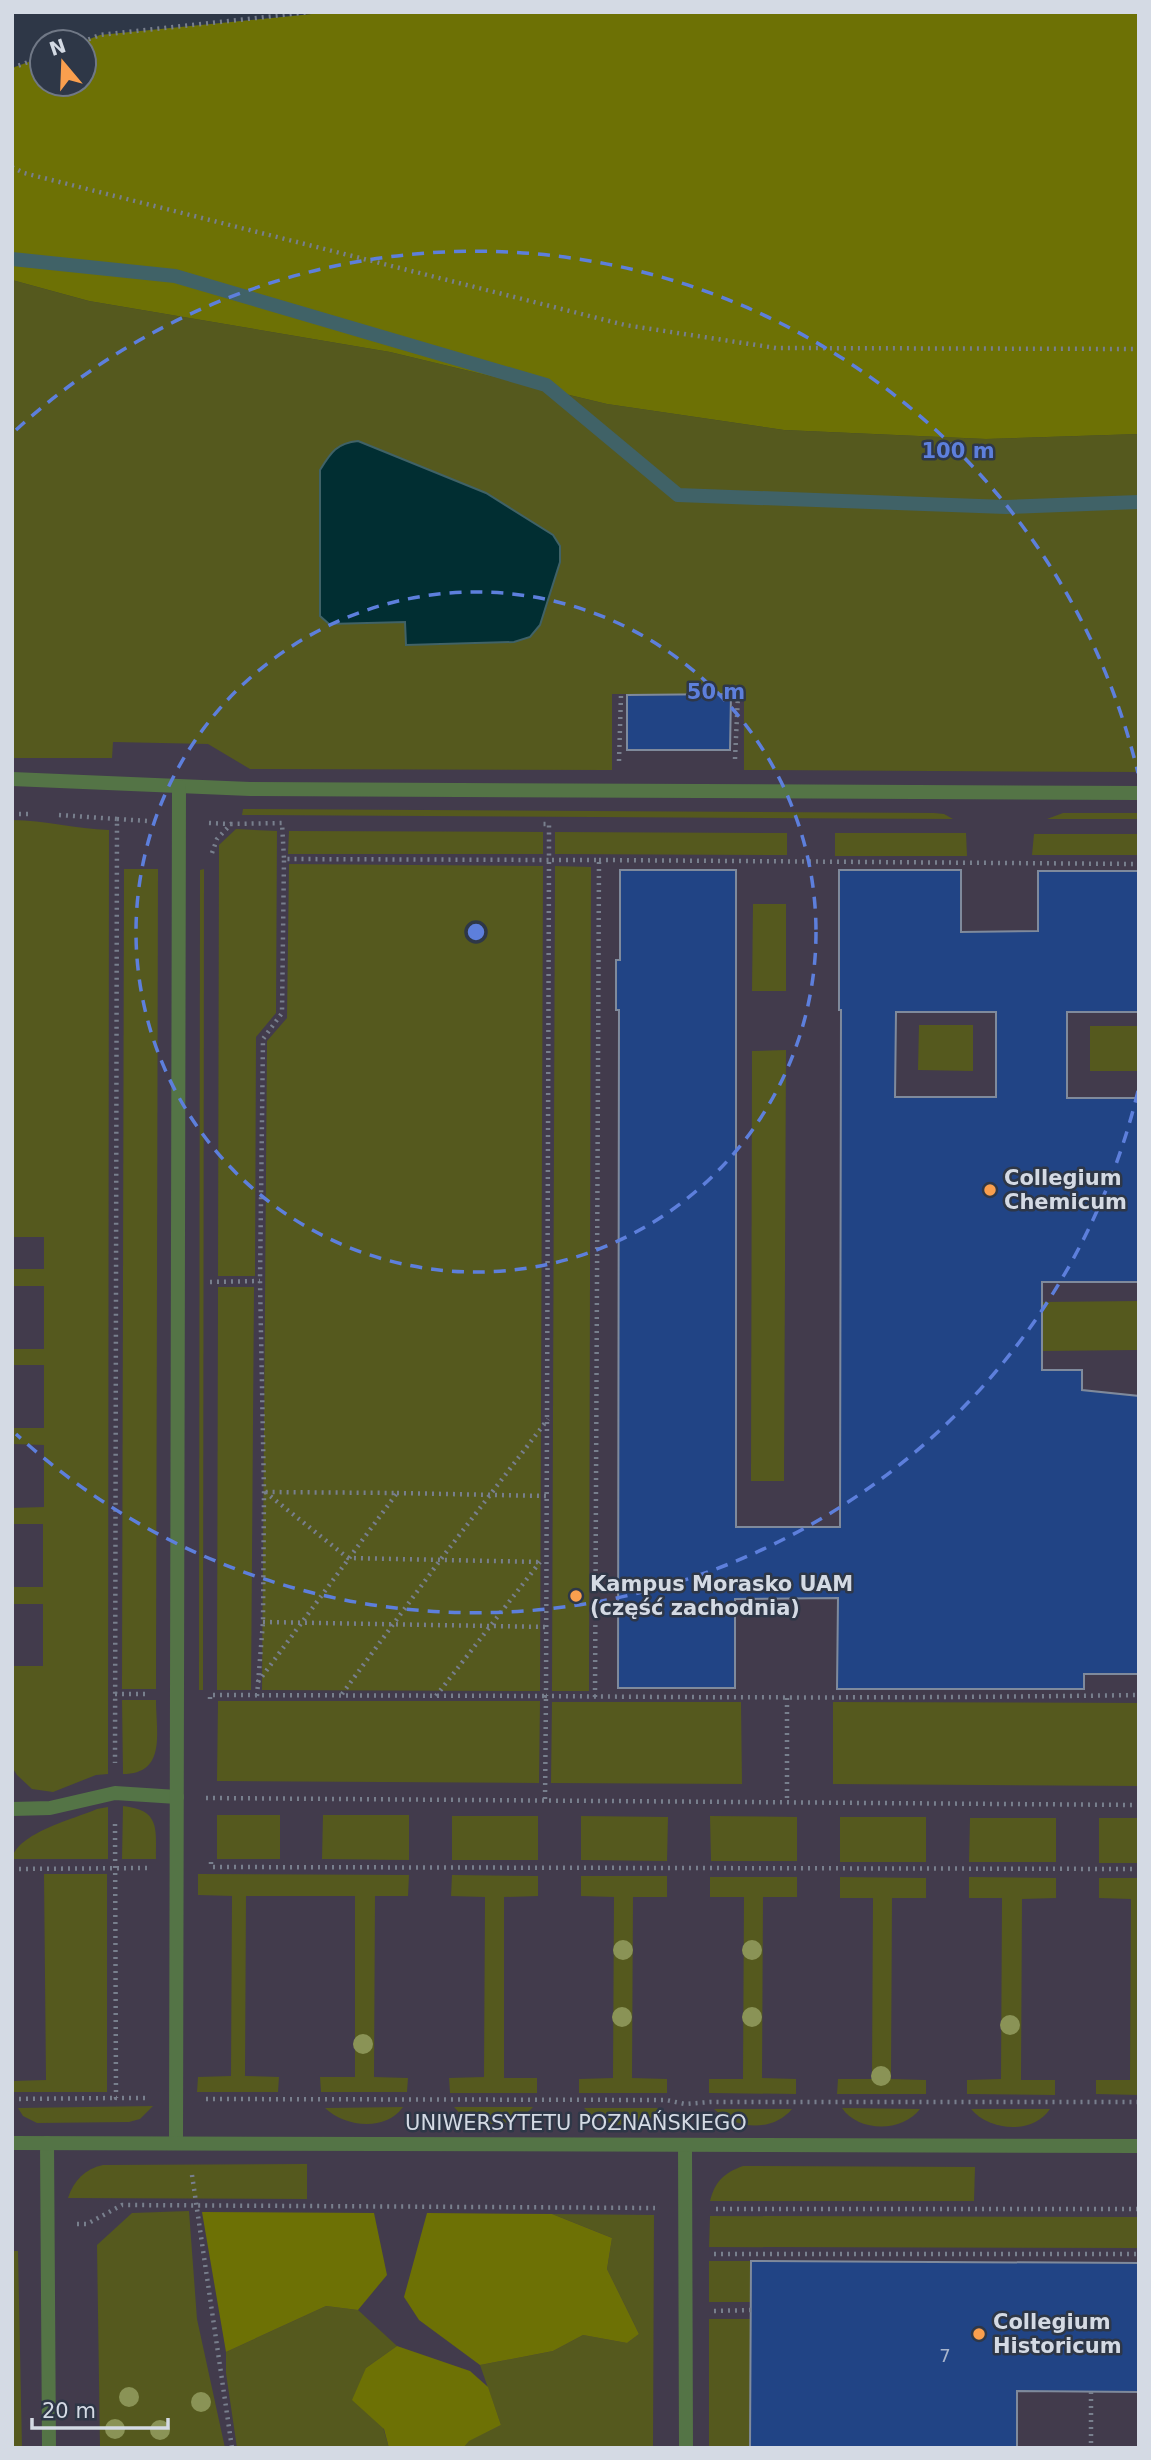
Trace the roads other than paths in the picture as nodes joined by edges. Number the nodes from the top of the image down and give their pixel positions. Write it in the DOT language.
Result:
graph roads {
  1 [pos="12,779"];
  2 [pos="179,787"];
  3 [pos="1139,793"];
  4 [pos="177,1797"];
  5 [pos="12,1809"];
  6 [pos="12,2143"];
  7 [pos="47,2143"];
  8 [pos="176,2143"];
  9 [pos="685,2145"];
  10 [pos="1139,2146"];
  11 [pos="49,2448"];
  12 [pos="686,2448"];
  1 -- 2 [label="street"];
  2 -- 3 [label="street"];
  2 -- 4 [label="street"];
  4 -- 5 [label="street"];
  4 -- 8 [label="street"];
  6 -- 7 [label="street, UNIWERSYTETU POZNAŃSKIEGO"];
  7 -- 8 [label="street, UNIWERSYTETU POZNAŃSKIEGO"];
  7 -- 11 [label="street"];
  8 -- 9 [label="street, UNIWERSYTETU POZNAŃSKIEGO"];
  9 -- 10 [label="street, UNIWERSYTETU POZNAŃSKIEGO"];
  9 -- 12 [label="street"];
}
